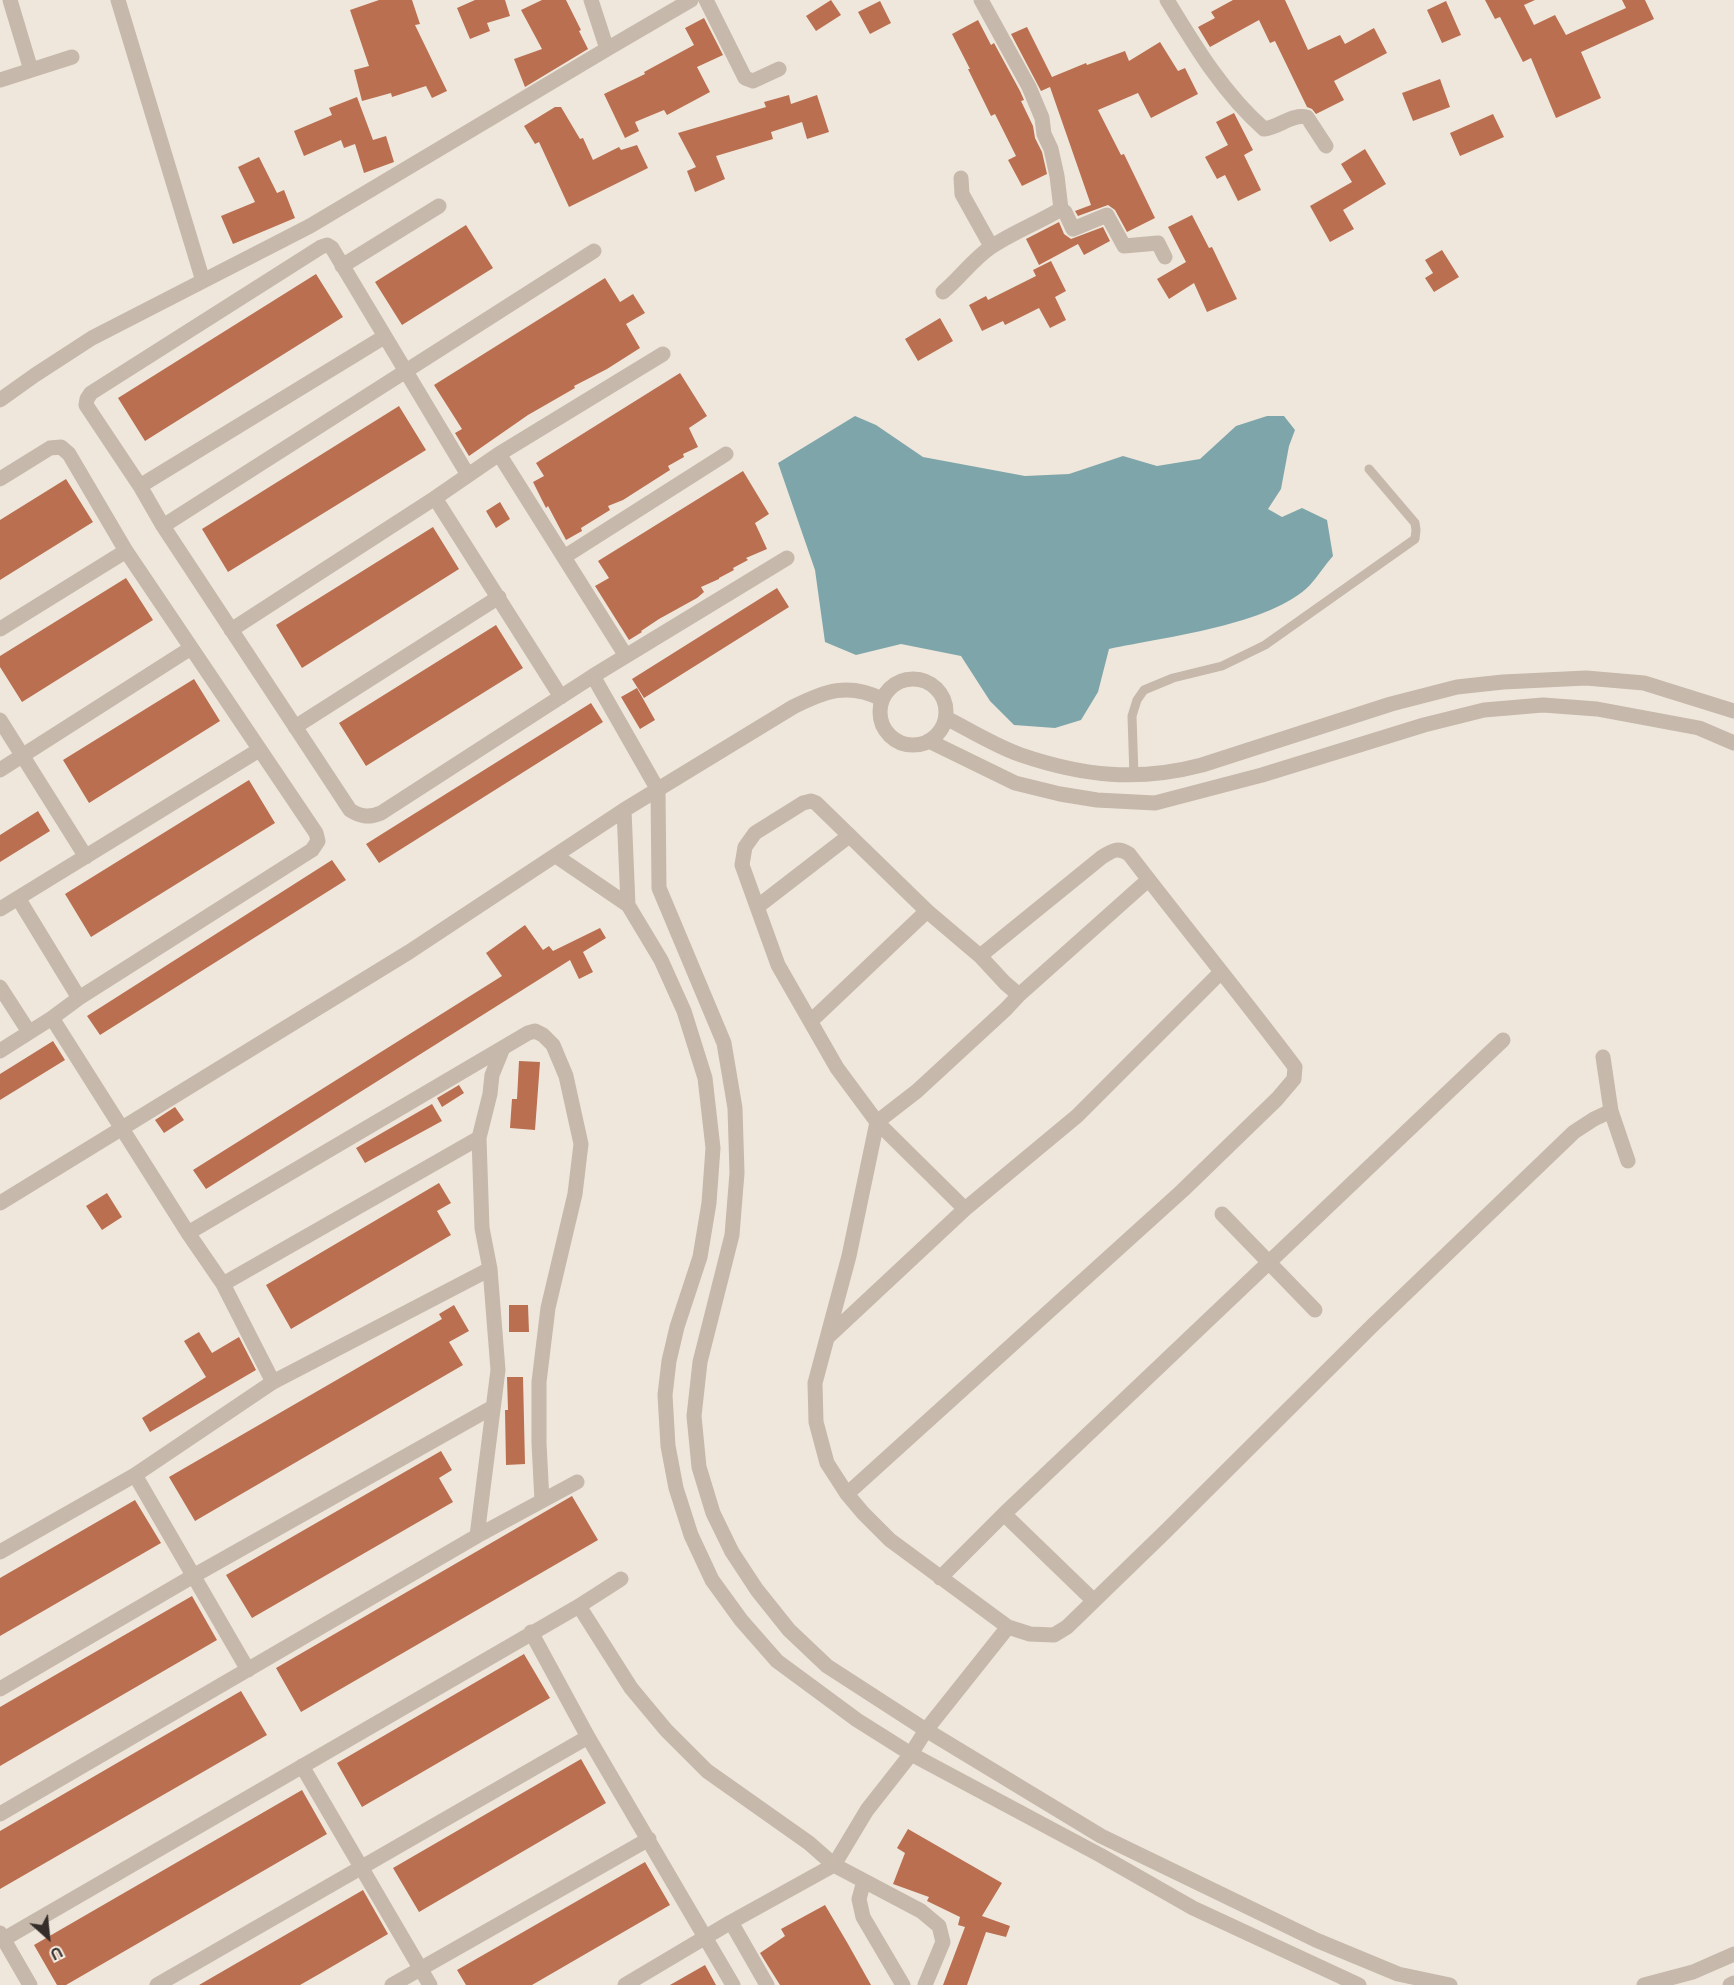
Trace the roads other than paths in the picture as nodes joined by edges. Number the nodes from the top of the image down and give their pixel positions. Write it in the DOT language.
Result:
graph roads {
  1 [pos="10,0"];
  2 [pos="118,0"];
  3 [pos="591,0"];
  4 [pos="691,0"];
  5 [pos="706,0"];
  6 [pos="981,0"];
  7 [pos="1167,0"];
  8 [pos="607,49"];
  9 [pos="72,57"];
  10 [pos="779,69"];
  11 [pos="31,70"];
  12 [pos="0,80"];
  13 [pos="1326,146"];
  14 [pos="961,178"];
  15 [pos="439,207"];
  16 [pos="1061,209"];
  17 [pos="991,246"];
  18 [pos="594,251"];
  19 [pos="1165,257"];
  20 [pos="342,266"];
  21 [pos="202,280"];
  22 [pos="943,292"];
  23 [pos="384,337"];
  24 [pos="663,354"];
  25 [pos="406,372"];
  26 [pos="0,400"];
  27 [pos="499,454"];
  28 [pos="726,454"];
  29 [pos="1369,469"];
  30 [pos="468,475"];
  31 [pos="0,479"];
  32 [pos="140,486"];
  33 [pos="435,498"];
  34 [pos="164,526"];
  35 [pos="126,551"];
  36 [pos="564,557"];
  37 [pos="787,558"];
  38 [pos="499,597"];
  39 [pos="0,629"];
  40 [pos="231,630"];
  41 [pos="191,648"];
  42 [pos="626,656"];
  43 [pos="593,676"];
  44 [pos="561,697"];
  45 [pos="882,699"];
  46 [pos="1734,711"];
  47 [pos="946,718"];
  48 [pos="0,720"];
  49 [pos="295,726"];
  50 [pos="929,741"];
  51 [pos="1734,743"];
  52 [pos="259,750"];
  53 [pos="22,756"];
  54 [pos="0,770"];
  55 [pos="1134,776"];
  56 [pos="658,790"];
  57 [pos="624,810"];
  58 [pos="849,836"];
  59 [pos="556,856"];
  60 [pos="86,857"];
  61 [pos="1148,880"];
  62 [pos="18,898"];
  63 [pos="628,905"];
  64 [pos="757,907"];
  65 [pos="0,909"];
  66 [pos="927,912"];
  67 [pos="980,956"];
  68 [pos="1220,973"];
  69 [pos="0,987"];
  70 [pos="1019,995"];
  71 [pos="78,998"];
  72 [pos="52,1018"];
  73 [pos="811,1021"];
  74 [pos="29,1032"];
  75 [pos="1503,1040"];
  76 [pos="503,1048"];
  77 [pos="0,1051"];
  78 [pos="1603,1057"];
  79 [pos="1611,1111"];
  80 [pos="877,1122"];
  81 [pos="123,1130"];
  82 [pos="479,1138"];
  83 [pos="1628,1161"];
  84 [pos="0,1203"];
  85 [pos="965,1209"];
  86 [pos="1222,1214"];
  87 [pos="188,1233"];
  88 [pos="1270,1262"];
  89 [pos="490,1269"];
  90 [pos="223,1284"];
  91 [pos="1315,1310"];
  92 [pos="829,1336"];
  93 [pos="273,1382"];
  94 [pos="494,1407"];
  95 [pos="135,1475"];
  96 [pos="578,1482"];
  97 [pos="847,1494"];
  98 [pos="542,1501"];
  99 [pos="1004,1514"];
  100 [pos="477,1536"];
  101 [pos="0,1552"];
  102 [pos="195,1575"];
  103 [pos="940,1578"];
  104 [pos="621,1579"];
  105 [pos="1094,1601"];
  106 [pos="579,1606"];
  107 [pos="1008,1627"];
  108 [pos="531,1632"];
  109 [pos="248,1670"];
  110 [pos="0,1689"];
  111 [pos="926,1730"];
  112 [pos="588,1737"];
  113 [pos="911,1754"];
  114 [pos="302,1766"];
  115 [pos="0,1814"];
  116 [pos="649,1839"];
  117 [pos="834,1865"];
  118 [pos="360,1867"];
  119 [pos="864,1881"];
  120 [pos="731,1922"];
  121 [pos="2,1936"];
  122 [pos="705,1938"];
  123 [pos="1734,1954"];
  124 [pos="420,1968"];
  125 [pos="1734,1983"];
  126 [pos="30,1985"];
  127 [pos="158,1985"];
  128 [pos="392,1985"];
  129 [pos="430,1985"];
  130 [pos="625,1985"];
  131 [pos="733,1985"];
  132 [pos="767,1985"];
  133 [pos="903,1985"];
  134 [pos="925,1985"];
  135 [pos="1359,1985"];
  136 [pos="1450,1985"];
  137 [pos="1644,1985"];
  138 [pos="1730,1985"];
  1 -- 11 [label="street"];
  2 -- 21 [label="street"];
  3 -- 8 [label="street"];
  4 -- 8 [label="street"];
  5 -- 10 [label="street"];
  6 -- 16 [label="street"];
  7 -- 13 [label="street"];
  8 -- 21 [label="street"];
  9 -- 11 [label="street"];
  11 -- 12 [label="street"];
  14 -- 17 [label="street"];
  15 -- 20 [label="street"];
  16 -- 17 [label="street"];
  16 -- 19 [label="street"];
  17 -- 22 [label="street"];
  18 -- 25 [label="street"];
  20 -- 23 [label="street"];
  20 -- 32 [label="street"];
  21 -- 26 [label="street"];
  23 -- 25 [label="street"];
  23 -- 32 [label="street"];
  24 -- 27 [label="street"];
  25 -- 30 [label="street"];
  25 -- 34 [label="street"];
  27 -- 30 [label="street"];
  27 -- 36 [label="street"];
  28 -- 36 [label="street"];
  29 -- 55 [label="lane"];
  30 -- 33 [label="street"];
  31 -- 35 [label="street"];
  32 -- 34 [label="street"];
  33 -- 38 [label="street"];
  33 -- 40 [label="street"];
  34 -- 40 [label="street"];
  35 -- 39 [label="street"];
  35 -- 41 [label="street"];
  36 -- 42 [label="street"];
  37 -- 42 [label="street"];
  38 -- 44 [label="street"];
  38 -- 49 [label="street"];
  40 -- 49 [label="street"];
  41 -- 52 [label="street"];
  41 -- 53 [label="street"];
  42 -- 43 [label="street"];
  43 -- 44 [label="street"];
  43 -- 56 [label="street"];
  44 -- 49 [label="street"];
  45 -- 47 [label="street"];
  45 -- 50 [label="street"];
  45 -- 56 [label="street"];
  46 -- 55 [label="street"];
  47 -- 50 [label="street"];
  47 -- 55 [label="street"];
  48 -- 53 [label="street"];
  50 -- 51 [label="street"];
  52 -- 60 [label="street"];
  52 -- 71 [label="street"];
  53 -- 54 [label="street"];
  53 -- 60 [label="street"];
  56 -- 57 [label="street"];
  56 -- 111 [label="street"];
  57 -- 59 [label="street"];
  57 -- 63 [label="street"];
  58 -- 64 [label="street"];
  58 -- 64 [label="street"];
  58 -- 66 [label="street"];
  59 -- 63 [label="street"];
  59 -- 81 [label="street"];
  60 -- 62 [label="street"];
  61 -- 67 [label="street"];
  61 -- 68 [label="street"];
  61 -- 70 [label="street"];
  62 -- 65 [label="street"];
  62 -- 71 [label="street"];
  63 -- 113 [label="street"];
  64 -- 73 [label="street"];
  66 -- 67 [label="street"];
  66 -- 73 [label="street"];
  67 -- 70 [label="street"];
  68 -- 85 [label="street"];
  68 -- 97 [label="street"];
  69 -- 74 [label="street"];
  70 -- 80 [label="street"];
  71 -- 72 [label="street"];
  72 -- 74 [label="street"];
  72 -- 81 [label="street"];
  73 -- 80 [label="street"];
  74 -- 77 [label="street"];
  75 -- 88 [label="street"];
  76 -- 82 [label="street"];
  76 -- 87 [label="street"];
  76 -- 98 [label="street"];
  78 -- 79 [label="street"];
  79 -- 83 [label="street"];
  79 -- 105 [label="street"];
  80 -- 85 [label="street"];
  80 -- 92 [label="street"];
  81 -- 84 [label="street"];
  81 -- 87 [label="street"];
  82 -- 89 [label="street"];
  82 -- 90 [label="street"];
  85 -- 92 [label="street"];
  86 -- 88 [label="street"];
  87 -- 90 [label="street"];
  88 -- 91 [label="street"];
  88 -- 99 [label="street"];
  89 -- 93 [label="street"];
  89 -- 94 [label="street"];
  90 -- 93 [label="street"];
  92 -- 97 [label="street"];
  93 -- 95 [label="street"];
  94 -- 100 [label="street"];
  94 -- 102 [label="street"];
  95 -- 101 [label="street"];
  95 -- 102 [label="street"];
  96 -- 98 [label="street"];
  97 -- 103 [label="street"];
  98 -- 100 [label="street"];
  99 -- 103 [label="street"];
  99 -- 105 [label="street"];
  100 -- 109 [label="street"];
  102 -- 109 [label="street"];
  102 -- 110 [label="street"];
  103 -- 107 [label="street"];
  104 -- 106 [label="street"];
  105 -- 107 [label="street"];
  106 -- 108 [label="street"];
  106 -- 117 [label="street"];
  107 -- 111 [label="street"];
  108 -- 112 [label="street"];
  108 -- 114 [label="street"];
  109 -- 115 [label="street"];
  111 -- 113 [label="street"];
  111 -- 136 [label="street"];
  112 -- 116 [label="street"];
  112 -- 118 [label="street"];
  113 -- 117 [label="street"];
  113 -- 135 [label="street"];
  114 -- 118 [label="street"];
  114 -- 121 [label="street"];
  116 -- 122 [label="street"];
  116 -- 124 [label="street"];
  117 -- 119 [label="street"];
  117 -- 120 [label="street"];
  118 -- 124 [label="street"];
  118 -- 127 [label="street"];
  119 -- 133 [label="street"];
  119 -- 134 [label="street"];
  120 -- 122 [label="street"];
  120 -- 132 [label="street"];
  121 -- 126 [label="street"];
  122 -- 130 [label="street"];
  122 -- 131 [label="street"];
  123 -- 137 [label="street"];
  124 -- 128 [label="street"];
  124 -- 129 [label="street"];
  125 -- 138 [label="street"];
}
